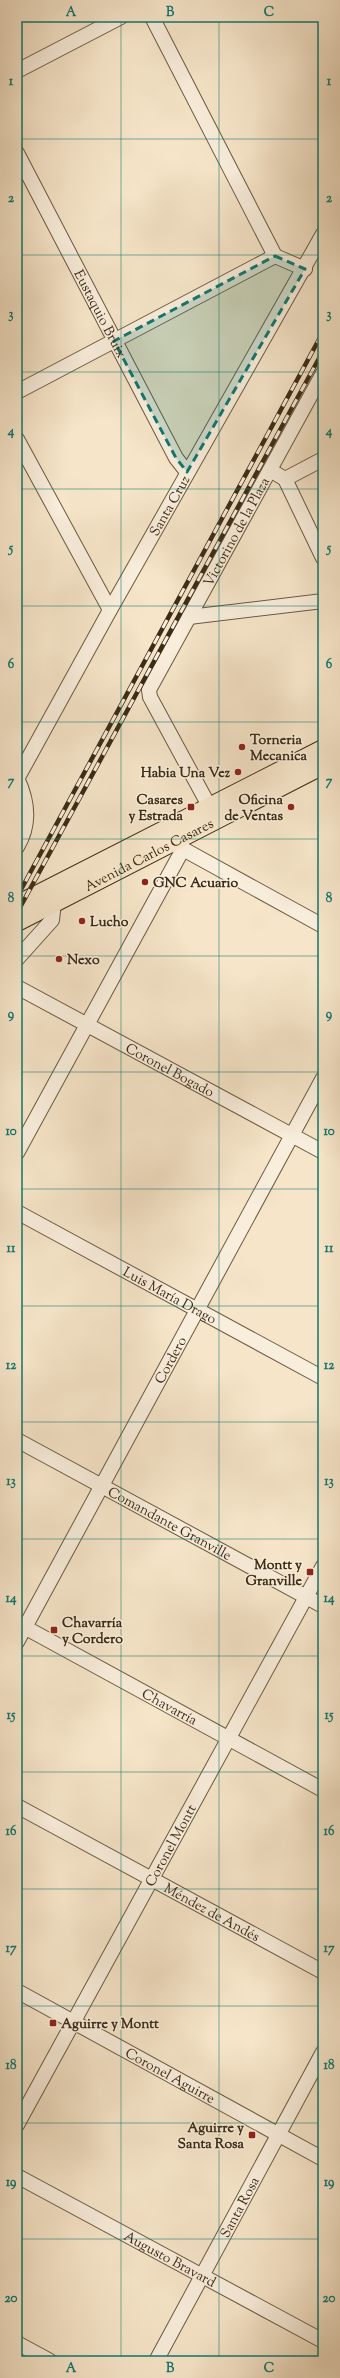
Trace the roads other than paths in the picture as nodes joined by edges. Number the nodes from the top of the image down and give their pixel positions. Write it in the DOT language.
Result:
graph roads {
  1 [pos="121,17"];
  2 [pos="152,17"];
  3 [pos="17,71"];
  4 [pos="17,153"];
  5 [pos="323,234"];
  6 [pos="274,256"];
  7 [pos="305,269"];
  8 [pos="114,341"];
  9 [pos="323,373"];
  10 [pos="17,392"];
  11 [pos="17,439"];
  12 [pos="323,459"];
  13 [pos="270,470"];
  14 [pos="187,472"];
  15 [pos="285,479"];
  16 [pos="323,558"];
  17 [pos="323,601"];
  18 [pos="110,610"];
  19 [pos="189,617"];
  20 [pos="323,749"];
  21 [pos="323,765"];
  22 [pos="17,778"];
  23 [pos="213,813"];
  24 [pos="175,838"];
  25 [pos="17,847"];
  26 [pos="54,902"];
  27 [pos="17,905"];
  28 [pos="17,922"];
  29 [pos="323,926"];
  30 [pos="17,959"];
  31 [pos="17,987"];
  32 [pos="85,1025"];
  33 [pos="323,1078"];
  34 [pos="292,1136"];
  35 [pos="323,1152"];
  36 [pos="17,1153"];
  37 [pos="17,1212"];
  38 [pos="198,1312"];
  39 [pos="323,1378"];
  40 [pos="17,1440"];
  41 [pos="102,1486"];
  42 [pos="323,1566"];
  43 [pos="306,1596"];
  44 [pos="323,1606"];
  45 [pos="21,1625"];
  46 [pos="17,1642"];
  47 [pos="230,1738"];
  48 [pos="323,1790"];
  49 [pos="17,1806"];
  50 [pos="152,1879"];
  51 [pos="323,1972"];
  52 [pos="17,1991"];
  53 [pos="75,2022"];
  54 [pos="323,2052"];
  55 [pos="17,2125"];
  56 [pos="278,2135"];
  57 [pos="323,2160"];
  58 [pos="17,2176"];
  59 [pos="202,2276"];
  60 [pos="323,2341"];
  61 [pos="17,2343"];
  62 [pos="50,2361"];
  63 [pos="156,2361"];
  1 -- 3 [label="street"];
  2 -- 6 [label="street"];
  4 -- 8 [label="street, Eustaquio Bruix"];
  5 -- 7 [label="street, Santa Cruz"];
  6 -- 7 [label="street"];
  6 -- 8 [label="street"];
  7 -- 14 [label="street, Santa Cruz"];
  8 -- 10 [label="street"];
  8 -- 14 [label="street, Eustaquio Bruix"];
  9 -- 13 [label="street, Victorino de la Plaza"];
  11 -- 18 [label="street"];
  12 -- 15 [label="street"];
  13 -- 15 [label="street"];
  13 -- 19 [label="street, Victorino de la Plaza"];
  14 -- 18 [label="street, Santa Cruz"];
  15 -- 16 [label="street"];
  17 -- 19 [label="street"];
  18 -- 22 [label="street, Santa Cruz"];
  19 -- 23 [label="street, Victorino de la Plaza"];
  20 -- 23 [label="main road, Avenida Carlos Casares"];
  21 -- 23 [label="main road, Avenida Carlos Casares"];
  22 -- 25 [label="street"];
  23 -- 24 [label="main road, Avenida Carlos Casares"];
  24 -- 26 [label="main road, Avenida Carlos Casares"];
  24 -- 27 [label="main road, Avenida Carlos Casares"];
  24 -- 29 [label="street"];
  24 -- 32 [label="street"];
  26 -- 28 [label="main road, Avenida Carlos Casares"];
  26 -- 30 [label="street"];
  31 -- 32 [label="street, Coronel Bogado"];
  32 -- 34 [label="street, Coronel Bogado"];
  32 -- 36 [label="street"];
  33 -- 34 [label="street, Cordero"];
  34 -- 35 [label="street, Coronel Bogado"];
  34 -- 38 [label="street, Cordero"];
  37 -- 38 [label="street, Luis María Drago"];
  38 -- 39 [label="street, Luis María Drago"];
  38 -- 41 [label="street, Cordero"];
  40 -- 41 [label="street, Comandante Granville"];
  41 -- 43 [label="street, Comandante Granville"];
  41 -- 45 [label="street, Cordero"];
  42 -- 43 [label="street, Coronel Montt"];
  43 -- 44 [label="street, Comandante Granville"];
  43 -- 47 [label="street, Coronel Montt"];
  45 -- 46 [label="street, Cordero"];
  45 -- 47 [label="street, Chavarría"];
  47 -- 48 [label="street, Chavarría"];
  47 -- 50 [label="street, Coronel Montt"];
  49 -- 50 [label="street, Méndez de Andés"];
  50 -- 51 [label="street, Méndez de Andés"];
  50 -- 53 [label="street, Coronel Montt"];
  52 -- 53 [label="street, Coronel Aguirre"];
  53 -- 55 [label="street, Coronel Montt"];
  53 -- 56 [label="street, Coronel Aguirre"];
  54 -- 56 [label="street, Santa Rosa"];
  56 -- 57 [label="street, Coronel Aguirre"];
  56 -- 59 [label="street, Santa Rosa"];
  58 -- 59 [label="street, Augusto Bravard"];
  59 -- 60 [label="street, Augusto Bravard"];
  59 -- 63 [label="street, Santa Rosa"];
  61 -- 62 [label="street"];
}
